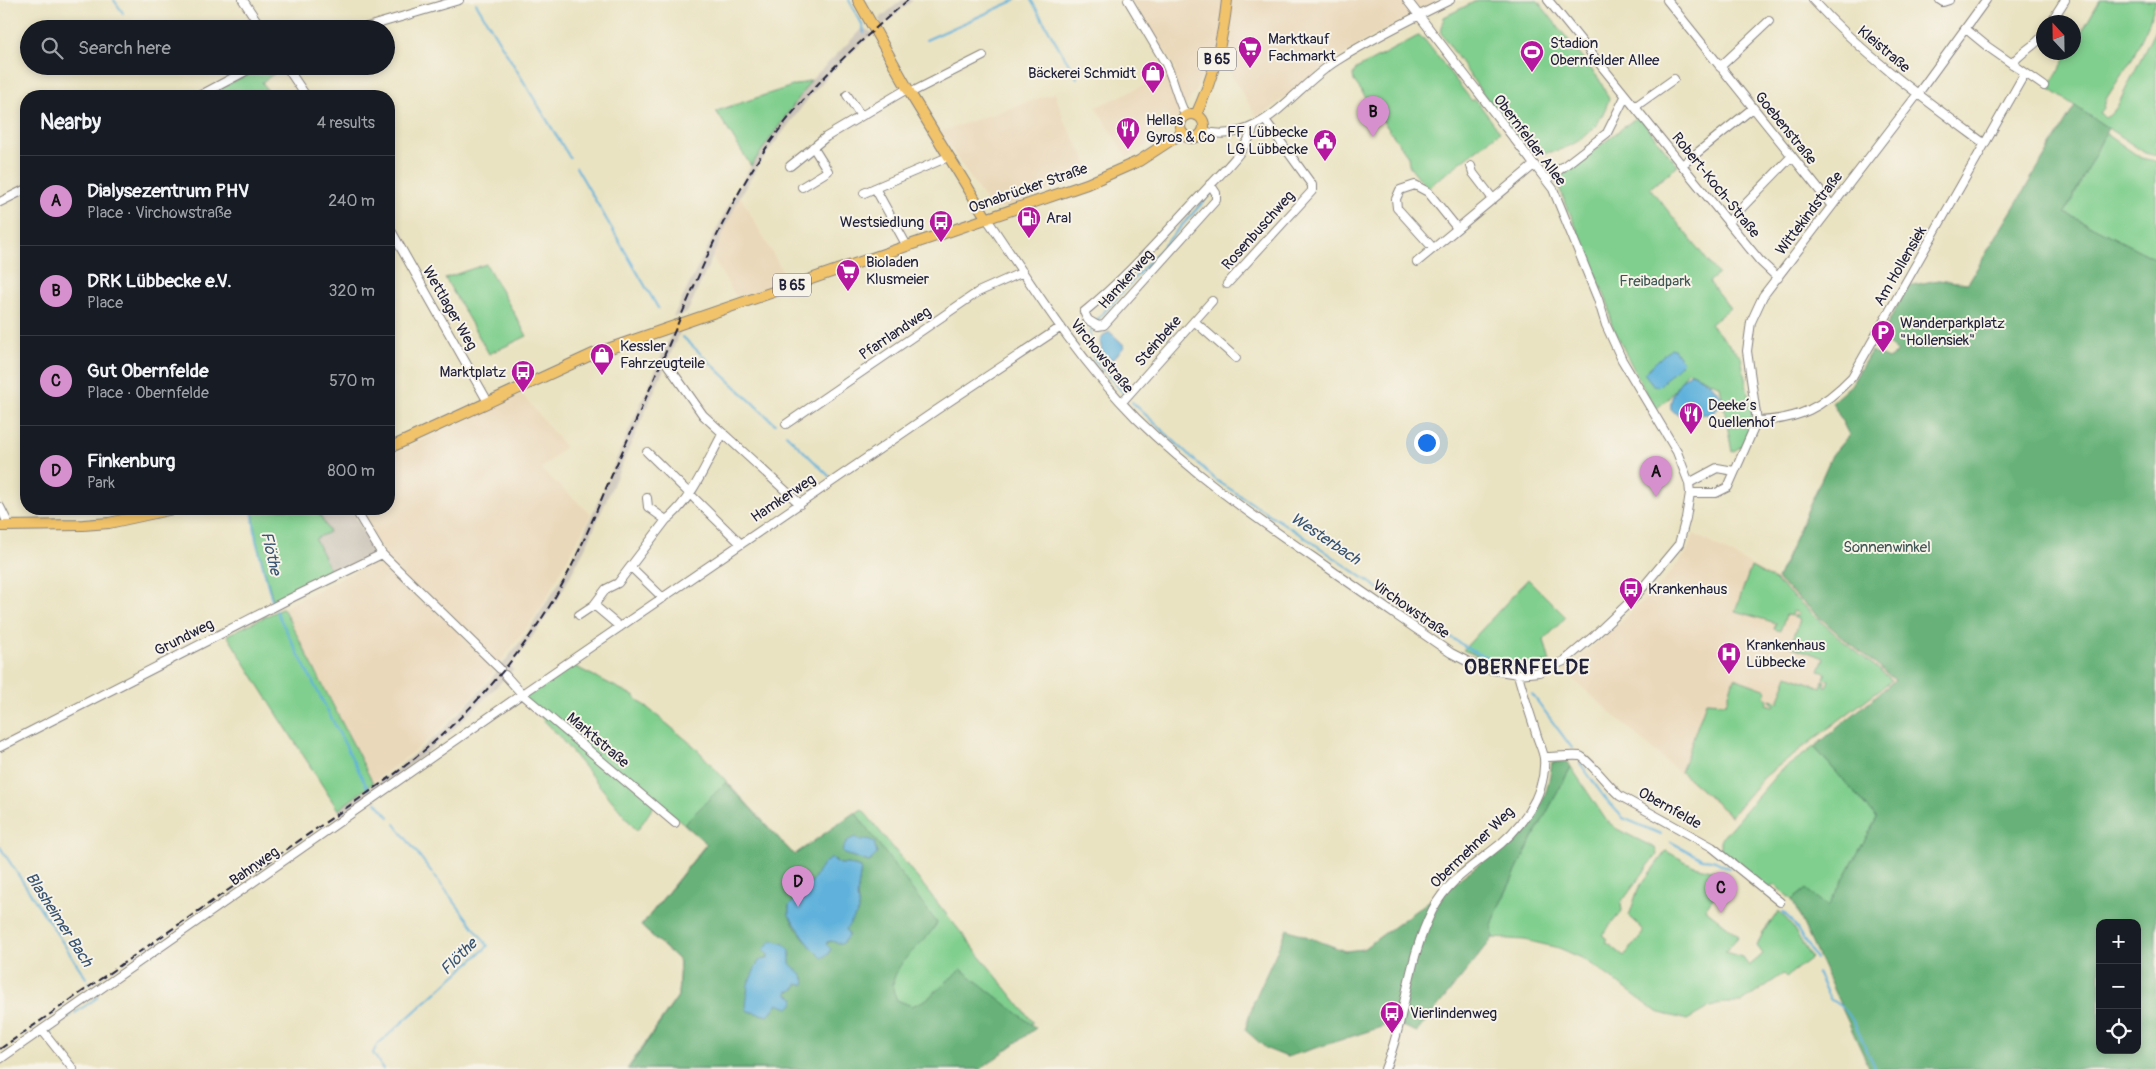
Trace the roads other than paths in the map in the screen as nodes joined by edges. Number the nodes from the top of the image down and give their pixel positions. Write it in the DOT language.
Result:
graph roads {
  1 [pos="243,0"];
  2 [pos="459,0"];
  3 [pos="858,0"];
  4 [pos="1128,0"];
  5 [pos="1227,0"];
  6 [pos="1407,0"];
  7 [pos="1450,0"];
  8 [pos="1548,0"];
  9 [pos="1667,0"];
  10 [pos="1813,0"];
  11 [pos="1940,0"];
  12 [pos="1949,0"];
  13 [pos="1986,0"];
  14 [pos="2065,0"];
  15 [pos="2055,15"];
  16 [pos="1417,16"];
  17 [pos="256,20"];
  18 [pos="391,20"];
  19 [pos="1769,21"];
  20 [pos="1966,29"];
  21 [pos="2036,44"];
  22 [pos="984,56"];
  23 [pos="2012,64"];
  24 [pos="1720,66"];
  25 [pos="2025,73"];
  26 [pos="238,75"];
  27 [pos="292,75"];
  28 [pos="1674,79"];
  29 [pos="2044,86"];
  30 [pos="209,90"];
  31 [pos="302,90"];
  32 [pos="908,91"];
  33 [pos="847,95"];
  34 [pos="1917,95"];
  35 [pos="1625,97"];
  36 [pos="1636,106"];
  37 [pos="1753,108"];
  38 [pos="861,116"];
  39 [pos="1191,116"];
  40 [pos="1265,120"];
  41 [pos="1254,126"];
  42 [pos="1203,130"];
  43 [pos="1182,133"];
  44 [pos="1985,144"];
  45 [pos="813,147"];
  46 [pos="948,156"];
  47 [pos="1791,157"];
  48 [pos="1682,165"];
  49 [pos="790,166"];
  50 [pos="1471,166"];
  51 [pos="1534,166"];
  52 [pos="1546,180"];
  53 [pos="1210,184"];
  54 [pos="802,187"];
  55 [pos="875,188"];
  56 [pos="20,191"];
  57 [pos="864,192"];
  58 [pos="1493,199"];
  59 [pos="0,202"];
  60 [pos="1832,206"];
  61 [pos="987,219"];
  62 [pos="1728,222"];
  63 [pos="1457,228"];
  64 [pos="395,238"];
  65 [pos="907,246"];
  66 [pos="1433,248"];
  67 [pos="1417,262"];
  68 [pos="1023,272"];
  69 [pos="1778,278"];
  70 [pos="1227,284"];
  71 [pos="1212,301"];
  72 [pos="1194,321"];
  73 [pos="1061,327"];
  74 [pos="1236,358"];
  75 [pos="667,364"];
  76 [pos="488,402"];
  77 [pos="1122,402"];
  78 [pos="1757,421"];
  79 [pos="786,424"];
  80 [pos="723,433"];
  81 [pos="395,444"];
  82 [pos="646,452"];
  83 [pos="1734,471"];
  84 [pos="1688,483"];
  85 [pos="1690,493"];
  86 [pos="689,494"];
  87 [pos="647,498"];
  88 [pos="800,504"];
  89 [pos="0,508"];
  90 [pos="146,515"];
  91 [pos="359,515"];
  92 [pos="666,520"];
  93 [pos="3,526"];
  94 [pos="741,544"];
  95 [pos="382,554"];
  96 [pos="631,567"];
  97 [pos="663,598"];
  98 [pos="594,605"];
  99 [pos="579,615"];
  100 [pos="620,628"];
  101 [pos="1518,674"];
  102 [pos="522,694"];
  103 [pos="0,747"];
  104 [pos="1544,757"];
  105 [pos="675,823"];
  106 [pos="1780,902"];
  107 [pos="42,1030"];
  108 [pos="0,1059"];
  109 [pos="73,1069"];
  110 [pos="1385,1069"];
  1 -- 17 [label="street"];
  2 -- 18 [label="street"];
  3 -- 32 [label="main road"];
  4 -- 39 [label="street"];
  5 -- 39 [label="main road, B 65"];
  6 -- 16 [label="street, Obernfelder Allee"];
  7 -- 16 [label="street"];
  8 -- 35 [label="street, Robert-Koch-Straße"];
  9 -- 24 [label="street, Goebenstraße"];
  10 -- 34 [label="street, Kleistraße"];
  11 -- 12 [label="street"];
  13 -- 20 [label="street, Wittekindstraße"];
  14 -- 15 [label="street"];
  16 -- 40 [label="street"];
  16 -- 51 [label="street, Obernfelder Allee"];
  19 -- 24 [label="street"];
  20 -- 23 [label="street"];
  20 -- 34 [label="street, Wittekindstraße"];
  21 -- 23 [label="street"];
  22 -- 32 [label="street"];
  23 -- 25 [label="street"];
  24 -- 37 [label="street, Goebenstraße"];
  25 -- 29 [label="street"];
  25 -- 44 [label="street, Am Hollensiek"];
  26 -- 30 [label="street"];
  27 -- 31 [label="street"];
  28 -- 36 [label="street"];
  32 -- 38 [label="street"];
  32 -- 46 [label="main road"];
  33 -- 38 [label="street"];
  34 -- 44 [label="street, Kleistraße"];
  34 -- 60 [label="street, Wittekindstraße"];
  35 -- 36 [label="street, Robert-Koch-Straße"];
  35 -- 52 [label="street"];
  36 -- 48 [label="street, Robert-Koch-Straße"];
  37 -- 47 [label="street, Goebenstraße"];
  37 -- 48 [label="street"];
  38 -- 45 [label="street"];
  39 -- 42 [label="main road"];
  39 -- 43 [label="main road"];
  40 -- 41 [label="street"];
  40 -- 70 [label="street, Rosenbuschweg"];
  41 -- 42 [label="street"];
  41 -- 53 [label="street, Hamkerweg"];
  42 -- 43 [label="main road"];
  43 -- 61 [label="main road, Osnabrücker Straße / B 65"];
  44 -- 78 [label="street, Am Hollensiek"];
  45 -- 49 [label="street"];
  45 -- 54 [label="street"];
  46 -- 55 [label="street"];
  46 -- 61 [label="main road"];
  47 -- 60 [label="street, Goebenstraße"];
  47 -- 62 [label="street"];
  48 -- 62 [label="street, Robert-Koch-Straße"];
  50 -- 58 [label="street"];
  51 -- 52 [label="street, Obernfelder Allee"];
  51 -- 58 [label="street"];
  52 -- 84 [label="street, Obernfelder Allee"];
  53 -- 53 [label="street, Hamkerweg"];
  55 -- 57 [label="street"];
  55 -- 65 [label="street"];
  56 -- 59 [label="street"];
  58 -- 63 [label="street"];
  60 -- 69 [label="street, Wittekindstraße"];
  61 -- 65 [label="main road, Osnabrücker Straße / B 65"];
  61 -- 68 [label="street, Virchowstraße"];
  62 -- 69 [label="street, Robert-Koch-Straße"];
  63 -- 66 [label="street"];
  63 -- 66 [label="street"];
  64 -- 76 [label="street, Wettlager Weg"];
  65 -- 76 [label="main road, Osnabrücker Straße / B 65"];
  66 -- 67 [label="street"];
  68 -- 73 [label="street, Virchowstraße"];
  68 -- 79 [label="street, Pfarrlandweg"];
  69 -- 78 [label="street, Wittekindstraße"];
  71 -- 72 [label="street, Steinbeke"];
  72 -- 74 [label="street, Steinbeke"];
  72 -- 77 [label="street, Steinbeke"];
  73 -- 77 [label="street, Virchowstraße"];
  73 -- 88 [label="street, Hamkerweg"];
  75 -- 80 [label="street"];
  76 -- 81 [label="main road, B 65"];
  77 -- 101 [label="street, Virchowstraße"];
  78 -- 83 [label="street"];
  80 -- 86 [label="street"];
  80 -- 88 [label="street"];
  82 -- 86 [label="street"];
  83 -- 84 [label="street"];
  83 -- 85 [label="street"];
  84 -- 85 [label="street, Virchowstraße"];
  85 -- 101 [label="street, Virchowstraße"];
  86 -- 92 [label="street"];
  86 -- 94 [label="street"];
  87 -- 92 [label="street"];
  88 -- 94 [label="street, Hamkerweg"];
  89 -- 93 [label="street"];
  90 -- 93 [label="main road"];
  91 -- 95 [label="street, Marktstraße"];
  92 -- 96 [label="street"];
  94 -- 97 [label="street, Hamkerweg"];
  95 -- 102 [label="street, Marktstraße"];
  95 -- 103 [label="street, Grundweg"];
  96 -- 97 [label="street"];
  96 -- 98 [label="street"];
  97 -- 100 [label="street, Hamkerweg"];
  98 -- 99 [label="street"];
  98 -- 100 [label="street"];
  100 -- 102 [label="street, Hamkerweg"];
  101 -- 104 [label="street, Obermehner Weg"];
  102 -- 105 [label="street, Marktstraße"];
  102 -- 107 [label="street, Bahnweg"];
  104 -- 106 [label="street, Obernfelde"];
  104 -- 110 [label="street, Obermehner Weg"];
  107 -- 108 [label="street, Bahnweg"];
  107 -- 109 [label="street"];
}
